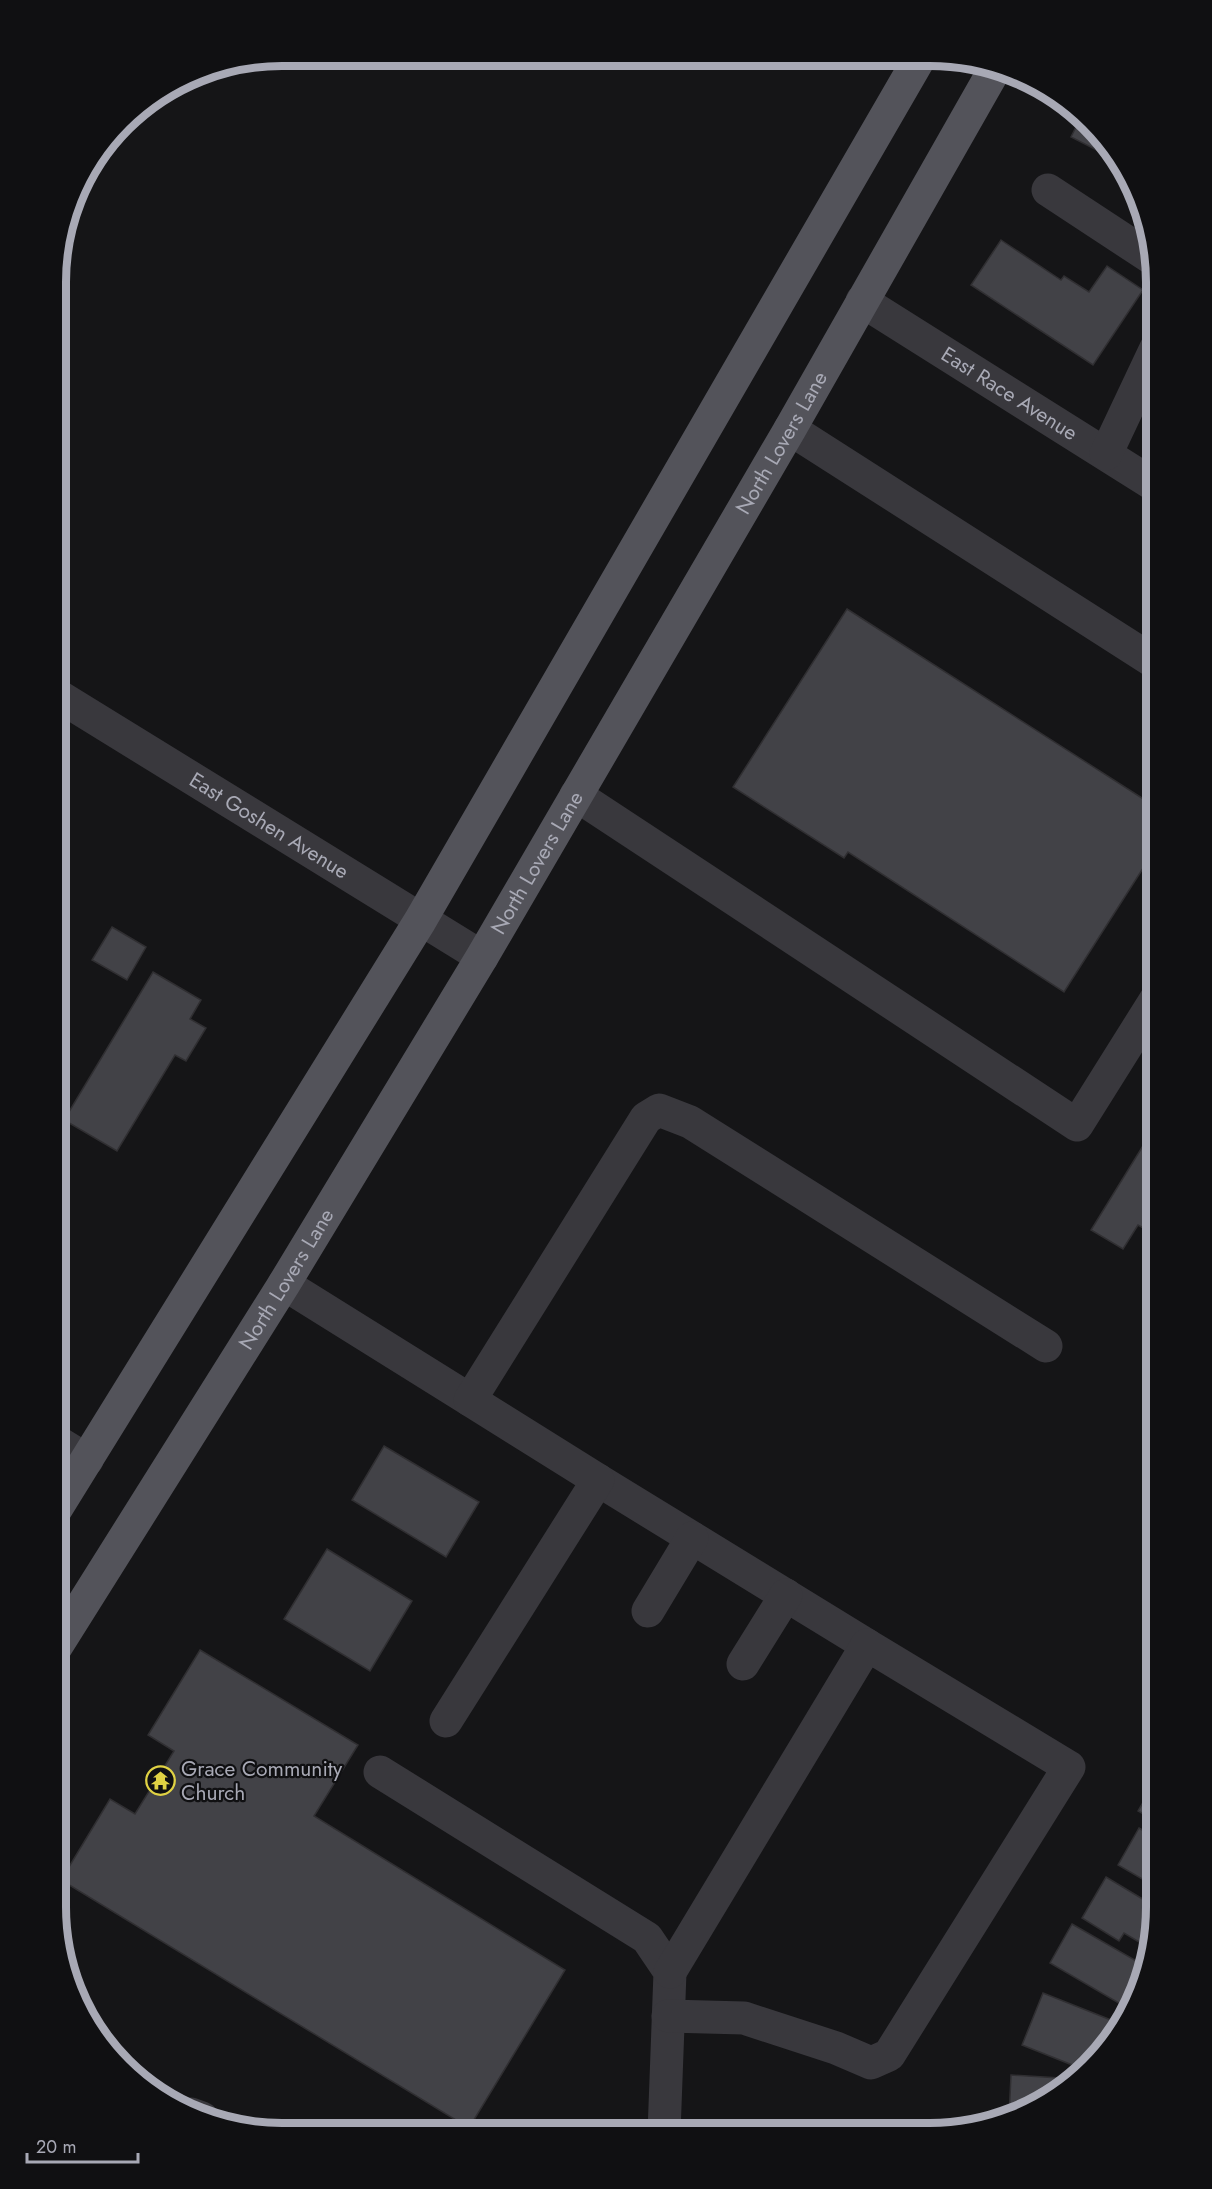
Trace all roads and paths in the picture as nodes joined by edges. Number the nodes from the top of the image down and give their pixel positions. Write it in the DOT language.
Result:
graph roads {
  1 [pos="915,66"];
  2 [pos="992,75"];
  3 [pos="1048,190"];
  4 [pos="1144,253"];
  5 [pos="862,301"];
  6 [pos="1146,369"];
  7 [pos="790,429"];
  8 [pos="1106,454"];
  9 [pos="1146,480"];
  10 [pos="1146,657"];
  11 [pos="66,701"];
  12 [pos="576,795"];
  13 [pos="420,921"];
  14 [pos="482,957"];
  15 [pos="1146,1015"];
  16 [pos="284,1284"];
  17 [pos="1046,1346"];
  18 [pos="470,1400"];
  19 [pos="66,1447"];
  20 [pos="87,1460"];
  21 [pos="598,1479"];
  22 [pos="66,1493"];
  23 [pos="692,1538"];
  24 [pos="786,1595"];
  25 [pos="648,1611"];
  26 [pos="66,1631"];
  27 [pos="867,1645"];
  28 [pos="744,1664"];
  29 [pos="446,1722"];
  30 [pos="380,1772"];
  31 [pos="670,1972"];
  32 [pos="668,2016"];
  33 [pos="664,2123"];
  1 -- 13 [label="main road"];
  2 -- 5 [label="main road, North Lovers Lane"];
  3 -- 4 [label="street"];
  5 -- 7 [label="main road, North Lovers Lane"];
  5 -- 8 [label="street, East Race Avenue"];
  6 -- 8 [label="street"];
  7 -- 10 [label="street"];
  7 -- 12 [label="main road, North Lovers Lane"];
  8 -- 9 [label="street, East Race Avenue"];
  11 -- 13 [label="street, East Goshen Avenue"];
  12 -- 14 [label="main road, North Lovers Lane"];
  12 -- 15 [label="street"];
  13 -- 14 [label="street, East Goshen Avenue"];
  13 -- 20 [label="main road"];
  14 -- 16 [label="main road, North Lovers Lane"];
  16 -- 18 [label="street"];
  16 -- 26 [label="main road, North Lovers Lane"];
  17 -- 18 [label="street"];
  18 -- 21 [label="street"];
  19 -- 20 [label="street"];
  20 -- 22 [label="main road"];
  21 -- 23 [label="street"];
  21 -- 29 [label="street"];
  23 -- 24 [label="street"];
  23 -- 25 [label="street"];
  24 -- 27 [label="street"];
  24 -- 28 [label="street"];
  27 -- 31 [label="street"];
  27 -- 32 [label="street"];
  30 -- 31 [label="street"];
  31 -- 32 [label="street"];
  32 -- 33 [label="street"];
}
